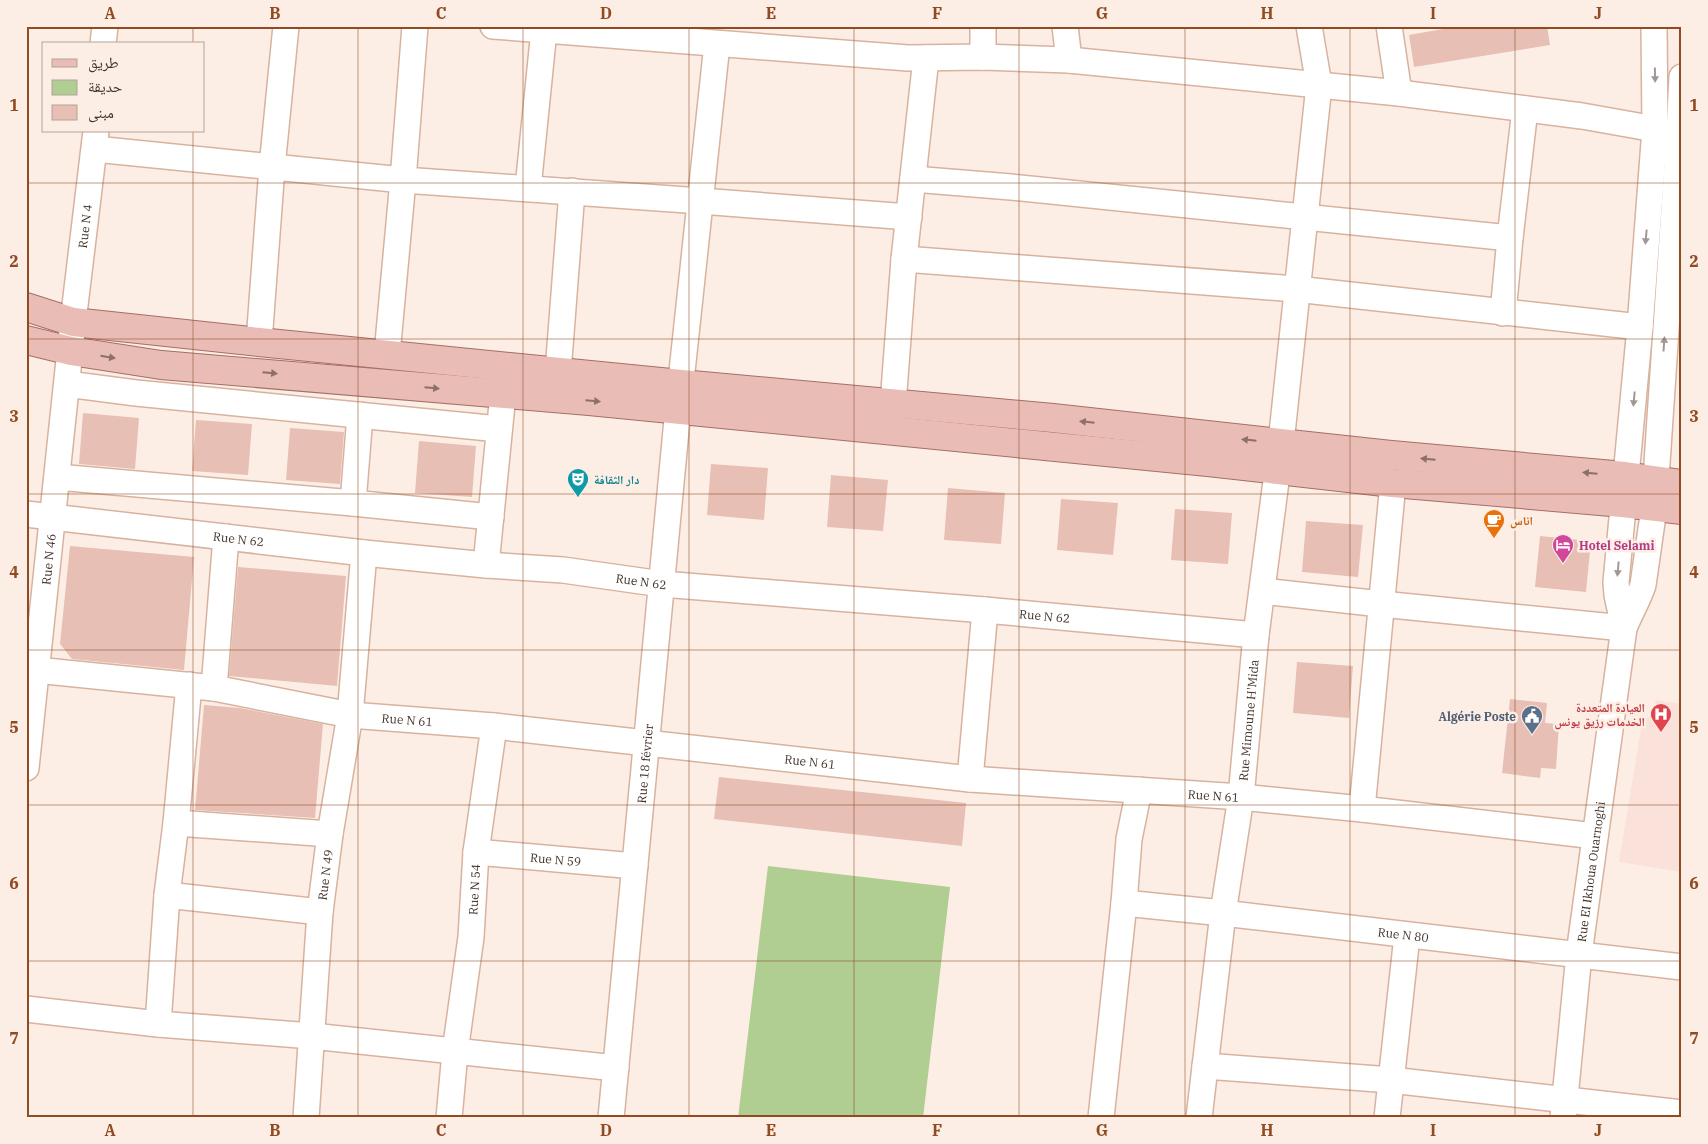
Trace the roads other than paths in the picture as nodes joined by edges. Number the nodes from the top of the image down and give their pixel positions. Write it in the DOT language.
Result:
graph roads {
  1 [pos="105,26"];
  2 [pos="286,26"];
  3 [pos="415,26"];
  4 [pos="501,26"];
  5 [pos="983,26"];
  6 [pos="1065,26"];
  7 [pos="1309,26"];
  8 [pos="1389,26"];
  9 [pos="1654,26"];
  10 [pos="544,30"];
  11 [pos="103,42"];
  12 [pos="717,44"];
  13 [pos="983,57"];
  14 [pos="926,58"];
  15 [pos="1069,60"];
  16 [pos="1682,77"];
  17 [pos="1319,84"];
  18 [pos="1399,93"];
  19 [pos="1526,109"];
  20 [pos="1655,129"];
  21 [pos="1681,135"];
  22 [pos="95,140"];
  23 [pos="272,168"];
  24 [pos="913,179"];
  25 [pos="403,180"];
  26 [pos="528,188"];
  27 [pos="572,191"];
  28 [pos="701,200"];
  29 [pos="1306,216"];
  30 [pos="909,217"];
  31 [pos="1510,238"];
  32 [pos="1676,254"];
  33 [pos="904,259"];
  34 [pos="1296,289"];
  35 [pos="26,307"];
  36 [pos="1503,313"];
  37 [pos="73,322"];
  38 [pos="1640,327"];
  39 [pos="26,340"];
  40 [pos="259,342"];
  41 [pos="71,351"];
  42 [pos="386,354"];
  43 [pos="558,372"];
  44 [pos="67,384"];
  45 [pos="503,394"];
  46 [pos="680,397"];
  47 [pos="893,404"];
  48 [pos="360,415"];
  49 [pos="500,429"];
  50 [pos="1281,443"];
  51 [pos="1277,471"];
  52 [pos="1625,476"];
  53 [pos="56,477"];
  54 [pos="1669,482"];
  55 [pos="1393,483"];
  56 [pos="353,503"];
  57 [pos="1622,503"];
  58 [pos="1654,508"];
  59 [pos="1682,510"];
  60 [pos="26,514"];
  61 [pos="53,517"];
  62 [pos="490,517"];
  63 [pos="226,537"];
  64 [pos="364,553"];
  65 [pos="486,566"];
  66 [pos="662,584"];
  67 [pos="1262,590"];
  68 [pos="1381,604"];
  69 [pos="986,610"];
  70 [pos="1624,628"];
  71 [pos="1256,635"];
  72 [pos="31,669"];
  73 [pos="189,686"];
  74 [pos="214,688"];
  75 [pos="350,715"];
  76 [pos="494,726"];
  77 [pos="647,742"];
  78 [pos="26,768"];
  79 [pos="970,779"];
  80 [pos="1139,790"];
  81 [pos="1241,797"];
  82 [pos="1362,809"];
  83 [pos="176,823"];
  84 [pos="330,834"];
  85 [pos="1595,836"];
  86 [pos="476,852"];
  87 [pos="635,866"];
  88 [pos="167,895"];
  89 [pos="1124,903"];
  90 [pos="320,912"];
  91 [pos="1223,913"];
  92 [pos="1407,936"];
  93 [pos="1579,954"];
  94 [pos="1682,967"];
  95 [pos="26,1009"];
  96 [pos="158,1024"];
  97 [pos="312,1036"];
  98 [pos="455,1052"];
  99 [pos="1205,1066"];
  100 [pos="616,1068"];
  101 [pos="1391,1080"];
  102 [pos="1565,1108"];
  103 [pos="1682,1113"];
  104 [pos="306,1118"];
  105 [pos="448,1118"];
  106 [pos="611,1118"];
  107 [pos="1101,1118"];
  108 [pos="1199,1118"];
  109 [pos="1387,1118"];
  1 -- 11 [label="street"];
  2 -- 23 [label="street"];
  3 -- 25 [label="street"];
  4 -- 10 [label="street"];
  5 -- 13 [label="street"];
  6 -- 15 [label="street"];
  7 -- 17 [label="street, Rue Mimoune H'Mida"];
  8 -- 18 [label="street"];
  9 -- 20 [label="street, one-way"];
  10 -- 12 [label="street"];
  10 -- 26 [label="street"];
  12 -- 14 [label="street"];
  12 -- 28 [label="street, Rue 18 février"];
  13 -- 14 [label="street"];
  13 -- 15 [label="street"];
  14 -- 24 [label="street"];
  15 -- 17 [label="street"];
  16 -- 21 [label="street"];
  17 -- 18 [label="street"];
  17 -- 29 [label="street, Rue Mimoune H'Mida"];
  18 -- 19 [label="street"];
  19 -- 20 [label="street"];
  19 -- 31 [label="street"];
  20 -- 21 [label="street"];
  20 -- 38 [label="street, one-way"];
  21 -- 32 [label="street"];
  22 -- 23 [label="street"];
  22 -- 37 [label="street, Rue N 4"];
  23 -- 25 [label="street"];
  23 -- 40 [label="street"];
  24 -- 29 [label="street"];
  24 -- 30 [label="street"];
  25 -- 26 [label="street"];
  25 -- 42 [label="street"];
  26 -- 27 [label="street"];
  27 -- 28 [label="street"];
  27 -- 43 [label="street"];
  28 -- 30 [label="street"];
  28 -- 46 [label="street, Rue 18 février"];
  29 -- 31 [label="street"];
  29 -- 34 [label="street, Rue Mimoune H'Mida"];
  30 -- 33 [label="street"];
  31 -- 36 [label="street"];
  54 -- 32 [label="street, one-way"];
  33 -- 34 [label="street"];
  33 -- 47 [label="street"];
  34 -- 36 [label="street"];
  34 -- 50 [label="street, Rue Mimoune H'Mida"];
  35 -- 37 [label="main road"];
  36 -- 38 [label="street"];
  37 -- 40 [label="main road"];
  37 -- 41 [label="street, Rue N 4"];
  38 -- 52 [label="street, one-way"];
  39 -- 41 [label="main road"];
  40 -- 42 [label="main road"];
  41 -- 44 [label="street, Rue N 46"];
  41 -- 45 [label="main road, one-way"];
  42 -- 43 [label="main road"];
  43 -- 46 [label="main road"];
  44 -- 48 [label="street"];
  44 -- 53 [label="street, Rue N 46"];
  45 -- 46 [label="main road, one-way"];
  45 -- 49 [label="street"];
  46 -- 47 [label="main road"];
  46 -- 51 [label="main road"];
  46 -- 66 [label="street, Rue 18 février"];
  50 -- 47 [label="main road, one-way"];
  48 -- 49 [label="street"];
  48 -- 56 [label="street"];
  49 -- 62 [label="street"];
  50 -- 51 [label="street, Rue Mimoune H'Mida"];
  52 -- 50 [label="main road, one-way"];
  51 -- 55 [label="main road"];
  51 -- 67 [label="street, Rue Mimoune H'Mida"];
  52 -- 54 [label="main road"];
  52 -- 57 [label="street"];
  53 -- 56 [label="street"];
  53 -- 61 [label="street, Rue N 46"];
  54 -- 58 [label="street"];
  55 -- 57 [label="main road"];
  55 -- 68 [label="street"];
  56 -- 62 [label="street"];
  57 -- 58 [label="main road"];
  57 -- 70 [label="street, one-way"];
  58 -- 59 [label="main road"];
  58 -- 70 [label="street"];
  60 -- 61 [label="street, Rue N 62"];
  61 -- 63 [label="street, Rue N 62"];
  61 -- 72 [label="street, Rue N 46"];
  62 -- 65 [label="street"];
  63 -- 64 [label="street, Rue N 62"];
  63 -- 74 [label="street"];
  64 -- 65 [label="street, Rue N 62"];
  64 -- 75 [label="street, Rue N 49"];
  65 -- 66 [label="street, Rue N 62"];
  66 -- 69 [label="street, Rue N 62"];
  66 -- 77 [label="street, Rue 18 février"];
  67 -- 68 [label="street"];
  67 -- 71 [label="street, Rue Mimoune H'Mida"];
  68 -- 70 [label="street"];
  68 -- 82 [label="street"];
  69 -- 71 [label="street, Rue N 62"];
  69 -- 79 [label="street"];
  70 -- 85 [label="street, Rue EI Ikhoua Ouarnoghi"];
  71 -- 81 [label="street, Rue Mimoune H'Mida"];
  72 -- 73 [label="street, Rue N 61"];
  72 -- 78 [label="street, Rue N 46"];
  73 -- 74 [label="street, Rue N 61"];
  73 -- 83 [label="street"];
  74 -- 75 [label="street, Rue N 61"];
  75 -- 76 [label="street, Rue N 61"];
  75 -- 84 [label="street, Rue N 49"];
  76 -- 77 [label="street, Rue N 61"];
  76 -- 86 [label="street, Rue N 54"];
  77 -- 79 [label="street, Rue N 61"];
  77 -- 87 [label="street, Rue 18 février"];
  79 -- 80 [label="street, Rue N 61"];
  80 -- 81 [label="street, Rue N 61"];
  80 -- 89 [label="street"];
  81 -- 82 [label="street, Rue N 61"];
  81 -- 91 [label="street, Rue Mimoune H'Mida"];
  82 -- 85 [label="street, Rue N 61"];
  83 -- 84 [label="street"];
  83 -- 88 [label="street"];
  84 -- 90 [label="street, Rue N 49"];
  85 -- 93 [label="street, Rue EI Ikhoua Ouarnoghi"];
  86 -- 87 [label="street, Rue N 59"];
  86 -- 98 [label="street, Rue N 54"];
  87 -- 100 [label="street, Rue 18 février"];
  88 -- 90 [label="street"];
  88 -- 96 [label="street"];
  89 -- 91 [label="street, Rue N 80"];
  89 -- 107 [label="street"];
  90 -- 97 [label="street, Rue N 49"];
  91 -- 92 [label="street, Rue N 80"];
  91 -- 99 [label="street, Rue Mimoune H'Mida"];
  92 -- 93 [label="street, Rue N 80"];
  92 -- 101 [label="street"];
  93 -- 94 [label="street, Rue N 80"];
  93 -- 102 [label="street, Rue EI Ikhoua Ouarnoghi"];
  95 -- 96 [label="street"];
  96 -- 97 [label="street"];
  97 -- 98 [label="street"];
  97 -- 104 [label="street, Rue N 49"];
  98 -- 100 [label="street"];
  98 -- 105 [label="street, Rue N 54"];
  99 -- 101 [label="street"];
  99 -- 108 [label="street, Rue Mimoune H'Mida"];
  100 -- 106 [label="street, Rue 18 février"];
  101 -- 102 [label="street"];
  101 -- 109 [label="street"];
  102 -- 103 [label="street"];
}
